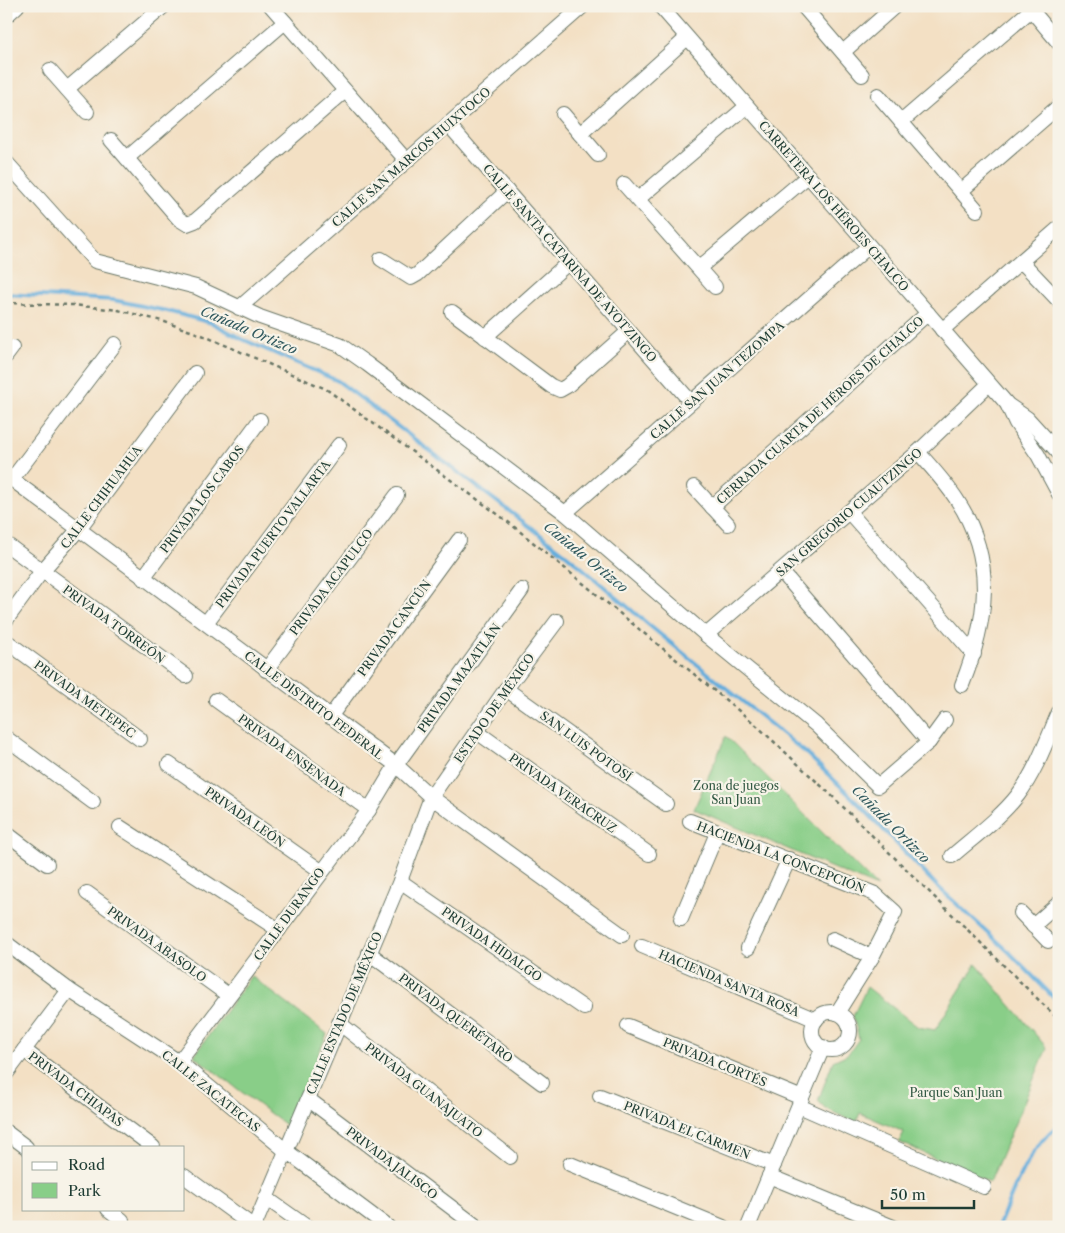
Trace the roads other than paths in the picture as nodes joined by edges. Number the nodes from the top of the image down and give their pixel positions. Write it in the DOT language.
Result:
graph roads {
  1 [pos="17,6"];
  2 [pos="164,6"];
  3 [pos="271,6"];
  4 [pos="583,6"];
  5 [pos="660,6"];
  6 [pos="802,6"];
  7 [pos="895,6"];
  8 [pos="1029,8"];
  9 [pos="6,16"];
  10 [pos="285,22"];
  11 [pos="687,38"];
  12 [pos="1059,43"];
  13 [pos="843,52"];
  14 [pos="50,70"];
  15 [pos="862,75"];
  16 [pos="67,89"];
  17 [pos="345,91"];
  18 [pos="878,95"];
  19 [pos="747,106"];
  20 [pos="1059,106"];
  21 [pos="87,112"];
  22 [pos="563,114"];
  23 [pos="901,122"];
  24 [pos="448,124"];
  25 [pos="580,134"];
  26 [pos="111,140"];
  27 [pos="598,155"];
  28 [pos="127,158"];
  29 [pos="406,160"];
  30 [pos="6,162"];
  31 [pos="808,176"];
  32 [pos="624,184"];
  33 [pos="507,191"];
  34 [pos="961,191"];
  35 [pos="638,199"];
  36 [pos="977,210"];
  37 [pos="1059,228"];
  38 [pos="869,246"];
  39 [pos="381,259"];
  40 [pos="1021,261"];
  41 [pos="569,262"];
  42 [pos="699,268"];
  43 [pos="715,287"];
  44 [pos="1059,301"];
  45 [pos="239,308"];
  46 [pos="452,312"];
  47 [pos="928,313"];
  48 [pos="942,330"];
  49 [pos="629,331"];
  50 [pos="485,337"];
  51 [pos="115,344"];
  52 [pos="194,373"];
  53 [pos="989,384"];
  54 [pos="691,402"];
  55 [pos="1008,406"];
  56 [pos="260,420"];
  57 [pos="339,445"];
  58 [pos="918,452"];
  59 [pos="1059,453"];
  60 [pos="9,477"];
  61 [pos="694,487"];
  62 [pos="1059,494"];
  63 [pos="397,495"];
  64 [pos="712,507"];
  65 [pos="849,512"];
  66 [pos="565,513"];
  67 [pos="728,524"];
  68 [pos="78,530"];
  69 [pos="459,540"];
  70 [pos="6,544"];
  71 [pos="42,571"];
  72 [pos="781,571"];
  73 [pos="143,578"];
  74 [pos="522,590"];
  75 [pos="6,620"];
  76 [pos="557,621"];
  77 [pos="206,623"];
  78 [pos="706,635"];
  79 [pos="6,641"];
  80 [pos="974,654"];
  81 [pos="266,670"];
  82 [pos="186,676"];
  83 [pos="962,685"];
  84 [pos="506,689"];
  85 [pos="216,700"];
  86 [pos="1059,712"];
  87 [pos="330,717"];
  88 [pos="945,720"];
  89 [pos="477,732"];
  90 [pos="6,738"];
  91 [pos="140,739"];
  92 [pos="929,742"];
  93 [pos="169,764"];
  94 [pos="396,765"];
  95 [pos="431,797"];
  96 [pos="93,802"];
  97 [pos="666,804"];
  98 [pos="369,810"];
  99 [pos="690,822"];
  100 [pos="120,827"];
  101 [pos="6,833"];
  102 [pos="717,833"];
  103 [pos="649,854"];
  104 [pos="952,856"];
  105 [pos="789,859"];
  106 [pos="47,864"];
  107 [pos="321,871"];
  108 [pos="400,881"];
  109 [pos="87,893"];
  110 [pos="1059,903"];
  111 [pos="1021,913"];
  112 [pos="681,919"];
  113 [pos="1033,926"];
  114 [pos="279,930"];
  115 [pos="622,935"];
  116 [pos="833,939"];
  117 [pos="1048,941"];
  118 [pos="6,943"];
  119 [pos="642,946"];
  120 [pos="748,948"];
  121 [pos="369,953"];
  122 [pos="872,957"];
  123 [pos="69,990"];
  124 [pos="228,995"];
  125 [pos="584,1008"];
  126 [pos="837,1013"];
  127 [pos="816,1020"];
  128 [pos="339,1023"];
  129 [pos="628,1026"];
  130 [pos="823,1047"];
  131 [pos="24,1050"];
  132 [pos="179,1062"];
  133 [pos="6,1074"];
  134 [pos="542,1083"];
  135 [pos="600,1096"];
  136 [pos="308,1099"];
  137 [pos="800,1102"];
  138 [pos="6,1132"];
  139 [pos="25,1146"];
  140 [pos="152,1146"];
  141 [pos="285,1150"];
  142 [pos="510,1157"];
  143 [pos="570,1164"];
  144 [pos="771,1171"];
  145 [pos="185,1177"];
  146 [pos="984,1187"];
  147 [pos="266,1198"];
  148 [pos="109,1210"];
  149 [pos="122,1220"];
  150 [pos="476,1226"];
  151 [pos="254,1227"];
  152 [pos="306,1227"];
  153 [pos="388,1227"];
  154 [pos="723,1227"];
  155 [pos="748,1227"];
  156 [pos="893,1227"];
  1 -- 9 [label="street"];
  2 -- 16 [label="street"];
  3 -- 10 [label="street"];
  4 -- 24 [label="street, CALLE SAN MARCOS HUIXTOCO"];
  5 -- 11 [label="street, CARRETERA LOS HÉROES CHALCO"];
  6 -- 13 [label="street"];
  7 -- 13 [label="street"];
  8 -- 12 [label="street"];
  8 -- 23 [label="street"];
  10 -- 17 [label="street"];
  10 -- 28 [label="street"];
  11 -- 19 [label="street, CARRETERA LOS HÉROES CHALCO"];
  11 -- 25 [label="street"];
  13 -- 15 [label="street"];
  14 -- 16 [label="street"];
  16 -- 21 [label="street"];
  17 -- 28 [label="street"];
  17 -- 29 [label="street"];
  18 -- 23 [label="street"];
  19 -- 31 [label="street, CARRETERA LOS HÉROES CHALCO"];
  19 -- 35 [label="street"];
  20 -- 34 [label="street"];
  22 -- 25 [label="street"];
  23 -- 34 [label="street"];
  24 -- 29 [label="street, CALLE SAN MARCOS HUIXTOCO"];
  24 -- 33 [label="street, CALLE SANTA CATARINA DE AYOTZINGO"];
  25 -- 27 [label="street"];
  26 -- 28 [label="street"];
  29 -- 45 [label="street, CALLE SAN MARCOS HUIXTOCO"];
  30 -- 45 [label="street"];
  31 -- 38 [label="street, CARRETERA LOS HÉROES CHALCO"];
  31 -- 42 [label="street"];
  32 -- 35 [label="street"];
  33 -- 39 [label="street"];
  33 -- 41 [label="street, CALLE SANTA CATARINA DE AYOTZINGO"];
  34 -- 36 [label="street"];
  35 -- 42 [label="street"];
  37 -- 40 [label="street"];
  38 -- 47 [label="street, CARRETERA LOS HÉROES CHALCO"];
  38 -- 54 [label="street, CALLE SAN JUAN TEZOMPA"];
  40 -- 44 [label="street"];
  40 -- 48 [label="street"];
  41 -- 49 [label="street, CALLE SANTA CATARINA DE AYOTZINGO"];
  41 -- 50 [label="street"];
  42 -- 43 [label="street"];
  45 -- 66 [label="street"];
  46 -- 50 [label="street"];
  47 -- 48 [label="street, CARRETERA LOS HÉROES CHALCO"];
  47 -- 64 [label="street, CERRADA CUARTA DE HÉROES DE CHALCO"];
  48 -- 53 [label="street, CARRETERA LOS HÉROES CHALCO"];
  49 -- 50 [label="street"];
  49 -- 54 [label="street, CALLE SANTA CATARINA DE AYOTZINGO"];
  51 -- 60 [label="street"];
  52 -- 68 [label="street, CALLE CHIHUAHUA"];
  53 -- 55 [label="street, CARRETERA LOS HÉROES CHALCO"];
  53 -- 58 [label="street, SAN GREGORIO CUAUTZINGO"];
  54 -- 66 [label="street, CALLE SAN JUAN TEZOMPA"];
  55 -- 59 [label="street, CARRETERA LOS HÉROES CHALCO"];
  55 -- 62 [label="street, CARRETERA LOS HÉROES CHALCO"];
  56 -- 73 [label="street, PRIVADA LOS CABOS"];
  57 -- 77 [label="street, PRIVADA PUERTO VALLARTA"];
  58 -- 65 [label="street, SAN GREGORIO CUAUTZINGO"];
  58 -- 80 [label="street"];
  60 -- 68 [label="street, CALLE DISTRITO FEDERAL"];
  61 -- 64 [label="street"];
  63 -- 81 [label="street, PRIVADA ACAPULCO"];
  64 -- 67 [label="street"];
  65 -- 72 [label="street, SAN GREGORIO CUAUTZINGO"];
  65 -- 80 [label="street"];
  66 -- 78 [label="street"];
  68 -- 71 [label="street, CALLE CHIHUAHUA"];
  68 -- 73 [label="street, CALLE DISTRITO FEDERAL"];
  69 -- 87 [label="street, PRIVADA CANCÚN"];
  70 -- 71 [label="street, PRIVADA TORREÓN"];
  71 -- 75 [label="street, CALLE CHIHUAHUA"];
  71 -- 82 [label="street, PRIVADA TORREÓN"];
  72 -- 78 [label="street, SAN GREGORIO CUAUTZINGO"];
  72 -- 92 [label="street"];
  73 -- 77 [label="street, CALLE DISTRITO FEDERAL"];
  74 -- 94 [label="street, PRIVADA MAZATLÁN"];
  76 -- 84 [label="street, ESTADO DE MÉXICO"];
  77 -- 81 [label="street, CALLE DISTRITO FEDERAL"];
  78 -- 92 [label="street"];
  79 -- 91 [label="street, PRIVADA METEPEC"];
  80 -- 83 [label="street"];
  81 -- 87 [label="street, CALLE DISTRITO FEDERAL"];
  84 -- 89 [label="street, ESTADO DE MÉXICO"];
  84 -- 97 [label="street, SAN LUIS POTOSÍ"];
  85 -- 98 [label="street, PRIVADA ENSENADA"];
  86 -- 104 [label="street"];
  87 -- 94 [label="street, CALLE DISTRITO FEDERAL"];
  88 -- 92 [label="street"];
  89 -- 95 [label="street, ESTADO DE MÉXICO"];
  89 -- 103 [label="street, PRIVADA VERACRUZ"];
  90 -- 96 [label="street"];
  93 -- 107 [label="street, PRIVADA LEÓN"];
  94 -- 95 [label="street, CALLE DISTRITO FEDERAL"];
  94 -- 98 [label="street, CALLE DURANGO"];
  95 -- 108 [label="street, CALLE ESTADO DE MÉXICO"];
  95 -- 115 [label="street, CALLE DISTRITO FEDERAL"];
  98 -- 107 [label="street, CALLE DURANGO"];
  99 -- 102 [label="street, HACIENDA LA CONCEPCIÓN"];
  100 -- 114 [label="street"];
  101 -- 106 [label="street"];
  102 -- 105 [label="street, HACIENDA LA CONCEPCIÓN"];
  102 -- 112 [label="street"];
  105 -- 120 [label="street"];
  105 -- 122 [label="street, HACIENDA LA CONCEPCIÓN"];
  107 -- 114 [label="street, CALLE DURANGO"];
  108 -- 121 [label="street, CALLE ESTADO DE MÉXICO"];
  108 -- 125 [label="street, PRIVADA HIDALGO"];
  109 -- 124 [label="street, PRIVADA ABASOLO"];
  110 -- 113 [label="street"];
  111 -- 113 [label="street"];
  113 -- 117 [label="street"];
  114 -- 124 [label="street, CALLE DURANGO"];
  116 -- 122 [label="street"];
  118 -- 123 [label="street, CALLE ZACATECAS"];
  119 -- 127 [label="street, HACIENDA SANTA ROSA"];
  121 -- 128 [label="street, CALLE ESTADO DE MÉXICO"];
  121 -- 134 [label="street, PRIVADA QUERÉTARO"];
  122 -- 126 [label="street"];
  123 -- 131 [label="street"];
  123 -- 132 [label="street, CALLE ZACATECAS"];
  124 -- 132 [label="street, CALLE DURANGO"];
  126 -- 127 [label="street"];
  126 -- 130 [label="street"];
  127 -- 130 [label="street"];
  128 -- 136 [label="street, CALLE ESTADO DE MÉXICO"];
  128 -- 142 [label="street, PRIVADA GUANAJUATO"];
  129 -- 137 [label="street, PRIVADA CORTÉS"];
  130 -- 137 [label="street"];
  131 -- 133 [label="street"];
  131 -- 140 [label="street, PRIVADA CHIAPAS"];
  132 -- 141 [label="street, CALLE ZACATECAS"];
  135 -- 144 [label="street, PRIVADA EL CARMEN"];
  136 -- 141 [label="street, CALLE ESTADO DE MÉXICO"];
  136 -- 150 [label="street, PRIVADA JALISCO"];
  137 -- 144 [label="street"];
  137 -- 146 [label="street, PRIVADA CORTÉS"];
  138 -- 139 [label="street"];
  141 -- 147 [label="street, CALLE ESTADO DE MÉXICO"];
  141 -- 153 [label="street, CALLE ZACATECAS"];
  143 -- 154 [label="street"];
  144 -- 155 [label="street"];
  144 -- 156 [label="street, PRIVADA EL CARMEN"];
  145 -- 151 [label="street"];
  147 -- 151 [label="street, CALLE ESTADO DE MÉXICO"];
  147 -- 152 [label="street"];
  148 -- 149 [label="street"];
}
